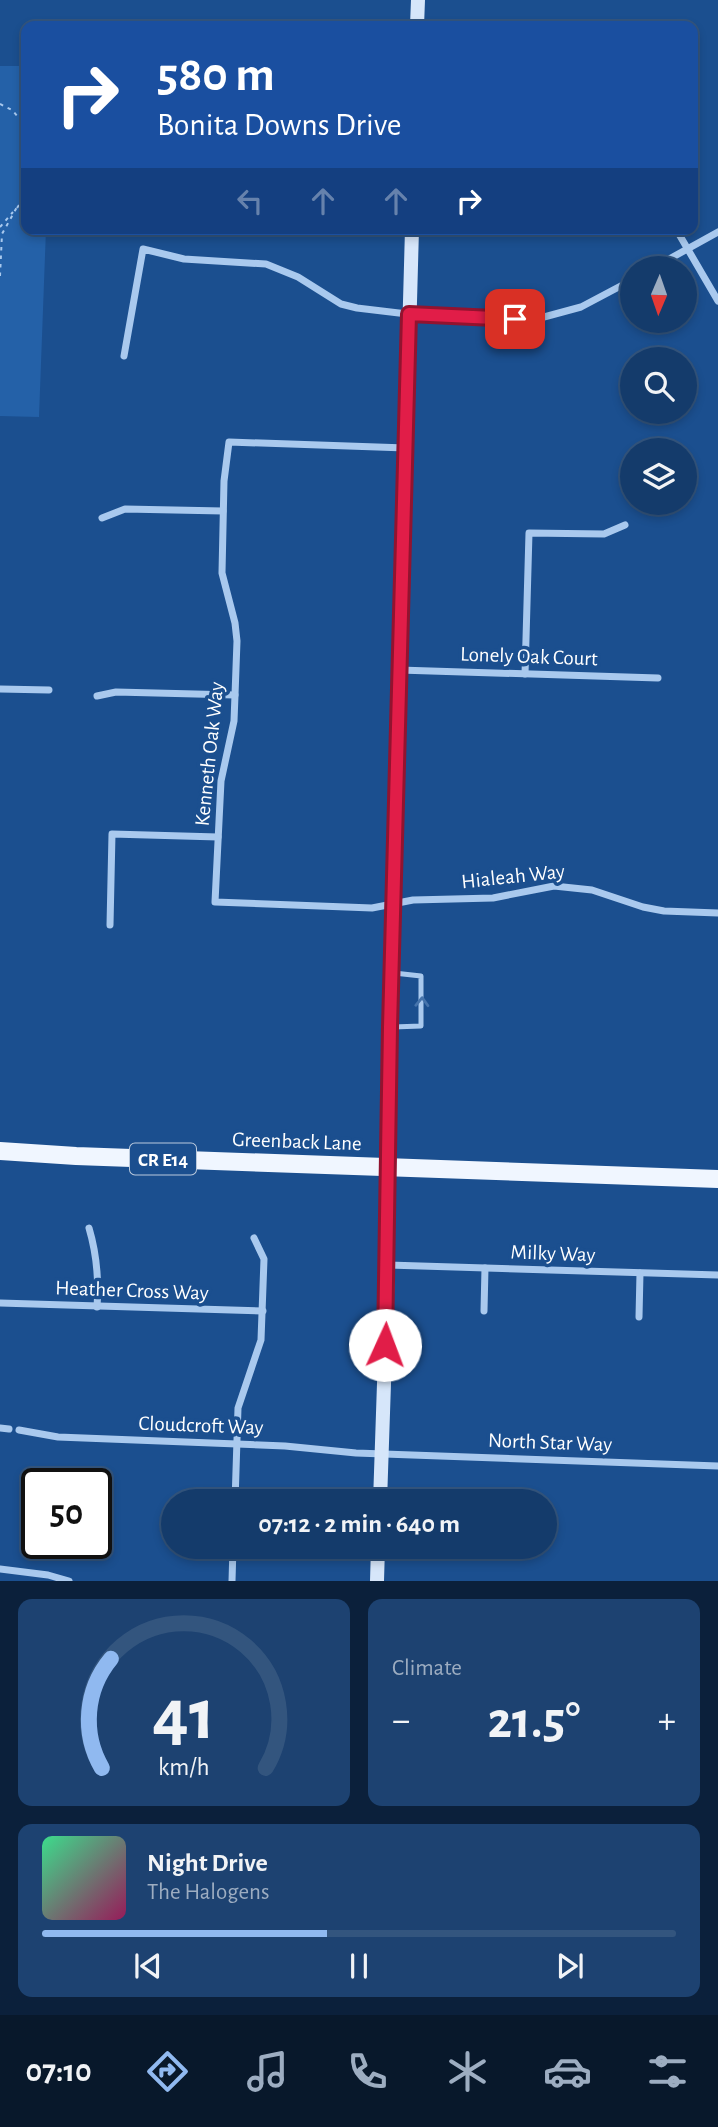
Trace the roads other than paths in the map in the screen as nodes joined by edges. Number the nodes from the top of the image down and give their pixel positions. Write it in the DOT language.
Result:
graph roads {
  1 [pos="418,0"];
  2 [pos="417,21"];
  3 [pos="718,232"];
  4 [pos="412,235"];
  5 [pos="679,235"];
  6 [pos="687,248"];
  7 [pos="673,256"];
  8 [pos="620,286"];
  9 [pos="718,301"];
  10 [pos="409,314"];
  11 [pos="124,356"];
  12 [pos="406,448"];
  13 [pos="223,511"];
  14 [pos="102,518"];
  15 [pos="625,525"];
  16 [pos="399,670"];
  17 [pos="525,674"];
  18 [pos="658,678"];
  19 [pos="0,689"];
  20 [pos="50,690"];
  21 [pos="236,695"];
  22 [pos="97,696"];
  23 [pos="218,837"];
  24 [pos="393,904"];
  25 [pos="718,913"];
  26 [pos="110,925"];
  27 [pos="392,973"];
  28 [pos="390,1027"];
  29 [pos="0,1151"];
  30 [pos="387,1166"];
  31 [pos="718,1178"];
  32 [pos="89,1228"];
  33 [pos="254,1238"];
  34 [pos="388,1265"];
  35 [pos="485,1268"];
  36 [pos="640,1273"];
  37 [pos="718,1275"];
  38 [pos="0,1303"];
  39 [pos="97,1307"];
  40 [pos="263,1311"];
  41 [pos="484,1311"];
  42 [pos="639,1317"];
  43 [pos="19,1430"];
  44 [pos="236,1444"];
  45 [pos="381,1453"];
  46 [pos="718,1466"];
  47 [pos="235,1489"];
  48 [pos="380,1489"];
  49 [pos="233,1559"];
  50 [pos="378,1559"];
  51 [pos="0,1569"];
  52 [pos="69,1581"];
  53 [pos="232,1581"];
  54 [pos="377,1581"];
  1 -- 2 [label="main road"];
  3 -- 6 [label="street"];
  4 -- 10 [label="main road"];
  5 -- 6 [label="street"];
  6 -- 7 [label="street"];
  6 -- 9 [label="street"];
  8 -- 10 [label="street"];
  10 -- 11 [label="street"];
  10 -- 12 [label="main road"];
  12 -- 13 [label="street, Kenneth Oak Way"];
  12 -- 16 [label="main road"];
  13 -- 14 [label="street"];
  13 -- 21 [label="street, Kenneth Oak Way"];
  15 -- 17 [label="street"];
  16 -- 17 [label="street, Lonely Oak Court"];
  16 -- 24 [label="main road"];
  17 -- 18 [label="street, Lonely Oak Court"];
  19 -- 20 [label="street"];
  21 -- 22 [label="street"];
  21 -- 23 [label="street, Kenneth Oak Way"];
  23 -- 24 [label="street, Kenneth Oak Way"];
  23 -- 26 [label="street"];
  24 -- 25 [label="street, Hialeah Way"];
  24 -- 27 [label="main road"];
  27 -- 28 [label="main road"];
  28 -- 27 [label="lane, one-way"];
  28 -- 30 [label="main road"];
  29 -- 30 [label="main road, Greenback Lane / CR E14"];
  30 -- 31 [label="main road, Greenback Lane / CR E14"];
  30 -- 34 [label="main road"];
  32 -- 39 [label="street"];
  33 -- 40 [label="street"];
  34 -- 35 [label="street, Milky Way"];
  34 -- 45 [label="main road"];
  35 -- 36 [label="street, Milky Way"];
  35 -- 41 [label="street"];
  36 -- 37 [label="street, Milky Way"];
  36 -- 42 [label="street"];
  38 -- 39 [label="street, Heather Cross Way"];
  39 -- 40 [label="street, Heather Cross Way"];
  40 -- 44 [label="street"];
  43 -- 44 [label="street, Cloudcroft Way"];
  44 -- 45 [label="street, Cloudcroft Way"];
  44 -- 47 [label="street"];
  45 -- 46 [label="street, North Star Way"];
  45 -- 48 [label="main road"];
  49 -- 53 [label="street"];
  50 -- 54 [label="main road"];
  51 -- 52 [label="street"];
}
